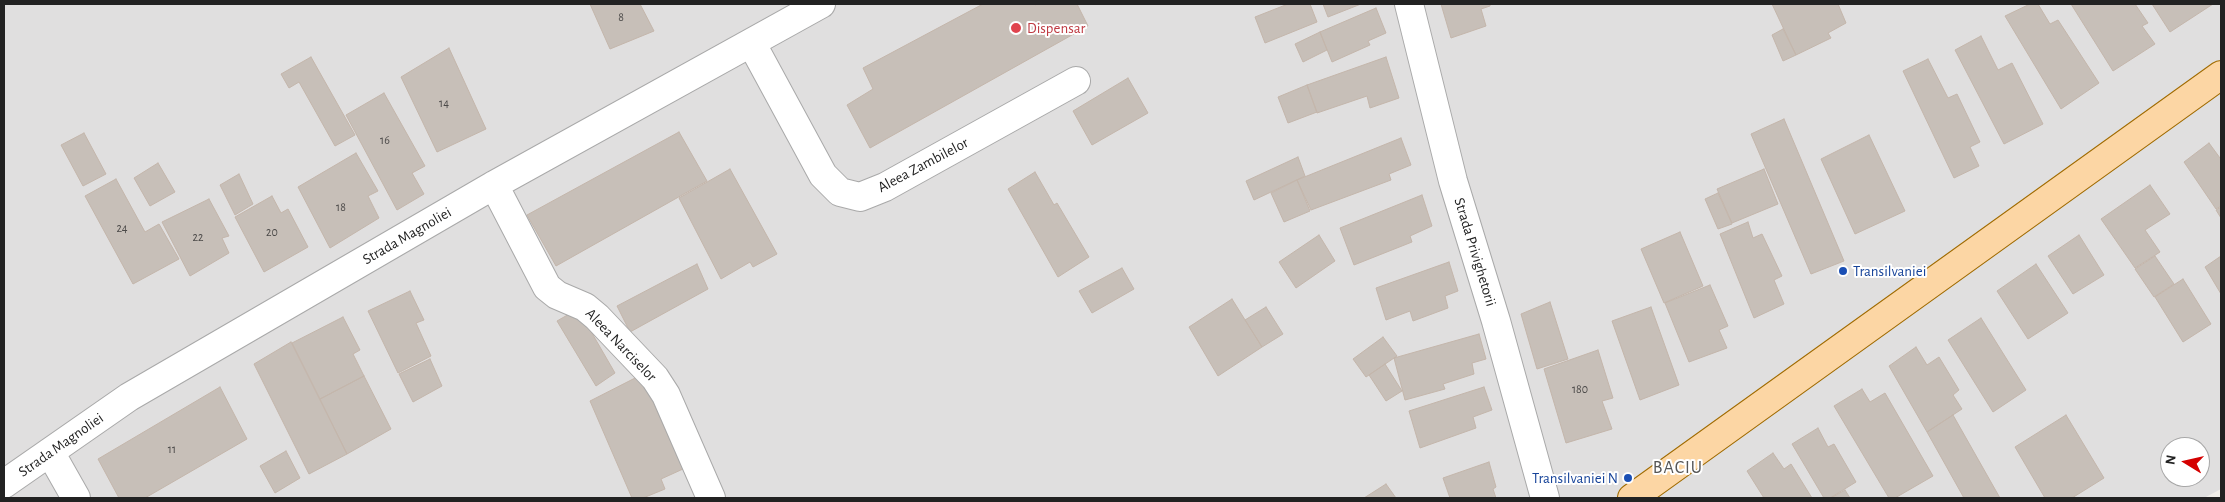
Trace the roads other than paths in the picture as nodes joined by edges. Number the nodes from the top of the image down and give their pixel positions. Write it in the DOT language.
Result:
graph roads {
  1 [pos="821,4"];
  2 [pos="1409,4"];
  3 [pos="752,44"];
  4 [pos="2221,75"];
  5 [pos="1076,81"];
  6 [pos="494,185"];
  7 [pos="50,452"];
  8 [pos="4,484"];
  9 [pos="76,498"];
  10 [pos="711,498"];
  11 [pos="1545,498"];
  12 [pos="1632,498"];
  1 -- 3 [label="street, Strada Magnoliei"];
  2 -- 11 [label="street, Strada Privighetorii"];
  3 -- 5 [label="street, Aleea Zambilelor"];
  3 -- 6 [label="street, Strada Magnoliei"];
  4 -- 12 [label="main road"];
  6 -- 7 [label="street, Strada Magnoliei"];
  6 -- 10 [label="street, Aleea Narciselor"];
  7 -- 8 [label="street, Strada Magnoliei"];
  7 -- 9 [label="street"];
}
